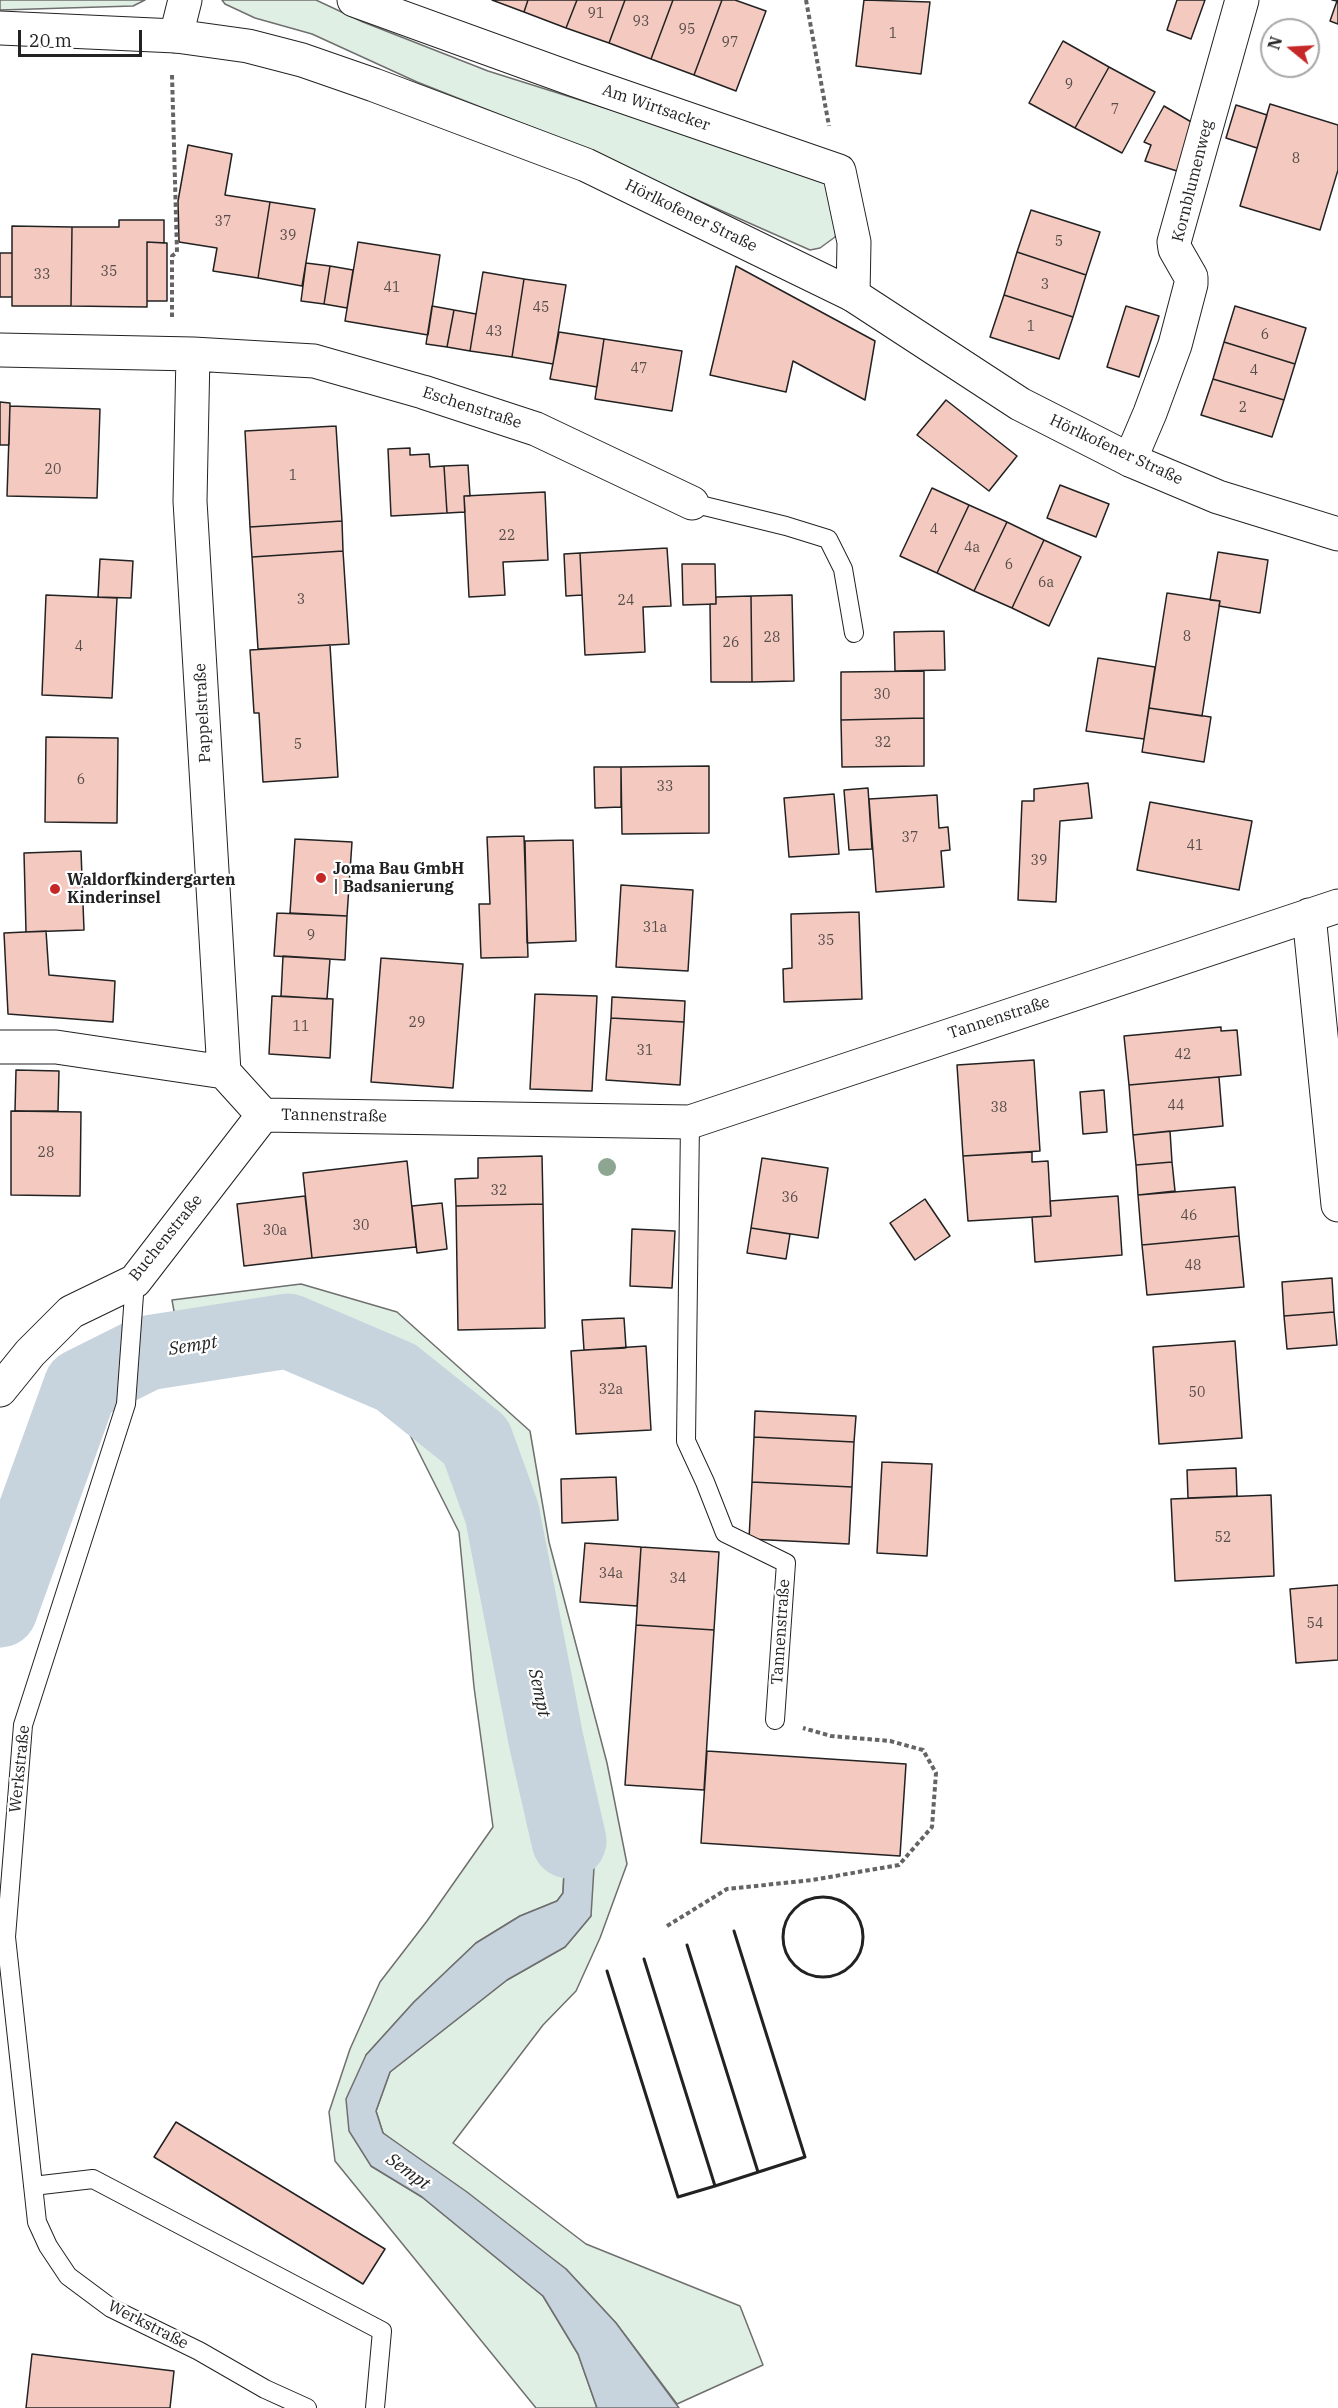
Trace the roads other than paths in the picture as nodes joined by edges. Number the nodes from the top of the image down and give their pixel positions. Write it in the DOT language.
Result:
graph roads {
  1 [pos="186,0"];
  2 [pos="354,0"];
  3 [pos="1242,0"];
  4 [pos="0,28"];
  5 [pos="176,36"];
  6 [pos="853,295"];
  7 [pos="0,350"];
  8 [pos="182,354"];
  9 [pos="1130,460"];
  10 [pos="692,503"];
  11 [pos="1338,534"];
  12 [pos="854,633"];
  13 [pos="1324,910"];
  14 [pos="0,1047"];
  15 [pos="224,1072"];
  16 [pos="263,1115"];
  17 [pos="690,1122"];
  18 [pos="1338,1205"];
  19 [pos="135,1281"];
  20 [pos="0,1390"];
  21 [pos="775,1720"];
  22 [pos="33,2186"];
  23 [pos="308,2408"];
  24 [pos="375,2408"];
  1 -- 5 [label="street"];
  2 -- 6 [label="street, Am Wirtsacker"];
  3 -- 9 [label="street, Kornblumenweg"];
  4 -- 5 [label="street, Hörlkofener Straße"];
  5 -- 6 [label="street, Hörlkofener Straße"];
  6 -- 9 [label="street, Hörlkofener Straße"];
  7 -- 8 [label="street, Eschenstraße"];
  8 -- 10 [label="street, Eschenstraße"];
  8 -- 15 [label="street, Pappelstraße"];
  9 -- 11 [label="street, Hörlkofener Straße"];
  10 -- 12 [label="lane, Eschenstraße"];
  13 -- 17 [label="street, Tannenstraße"];
  13 -- 18 [label="street, Tannenstraße"];
  14 -- 15 [label="street"];
  15 -- 16 [label="street, Tannenstraße"];
  16 -- 17 [label="street, Tannenstraße"];
  16 -- 19 [label="street, Buchenstraße"];
  17 -- 21 [label="lane, Tannenstraße"];
  19 -- 20 [label="street, Buchenstraße"];
  19 -- 22 [label="lane, Werkstraße"];
  22 -- 23 [label="lane, Werkstraße"];
  22 -- 24 [label="lane"];
}
